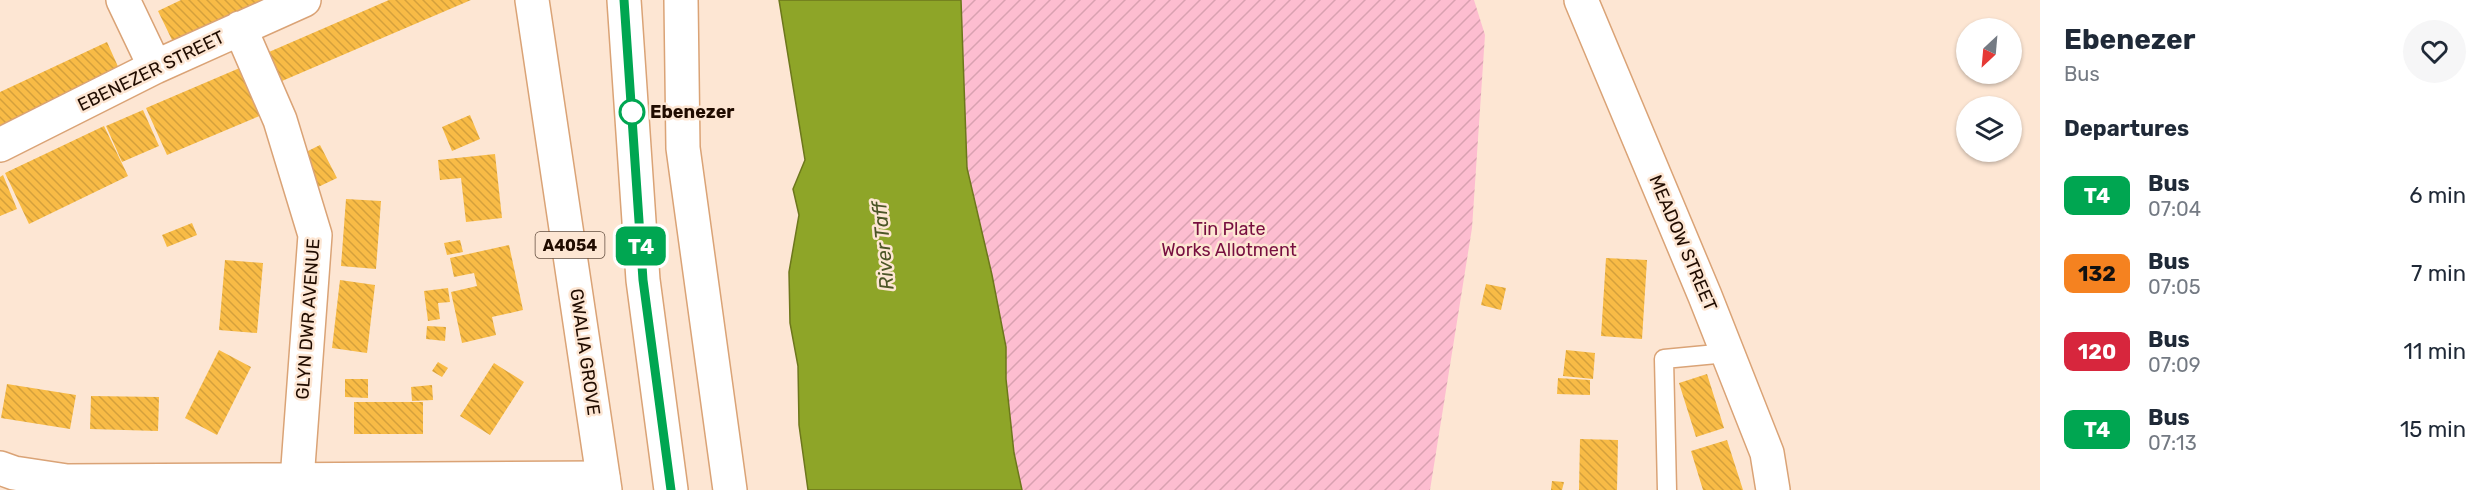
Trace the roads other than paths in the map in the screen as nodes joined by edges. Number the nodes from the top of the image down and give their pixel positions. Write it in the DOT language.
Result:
graph roads {
  1 [pos="123,0"];
  2 [pos="304,0"];
  3 [pos="532,0"];
  4 [pos="624,0"];
  5 [pos="681,0"];
  6 [pos="1581,0"];
  7 [pos="240,28"];
  8 [pos="155,67"];
  9 [pos="0,145"];
  10 [pos="1727,352"];
  11 [pos="0,468"];
  12 [pos="604,484"];
  13 [pos="298,485"];
  14 [pos="671,490"];
  15 [pos="730,490"];
  16 [pos="1667,490"];
  17 [pos="1773,490"];
  1 -- 8 [label="main road"];
  2 -- 7 [label="main road, EBENEZER STREET"];
  3 -- 12 [label="main road, GWALIA GROVE / A4054"];
  4 -- 14 [label="main road"];
  5 -- 15 [label="main road"];
  6 -- 10 [label="main road, MEADOW STREET"];
  7 -- 8 [label="main road, EBENEZER STREET"];
  7 -- 13 [label="main road, GLYN DWR AVENUE"];
  8 -- 9 [label="main road, EBENEZER STREET"];
  10 -- 16 [label="lane"];
  10 -- 17 [label="main road, MEADOW STREET"];
  11 -- 13 [label="main road"];
  12 -- 13 [label="main road"];
}
